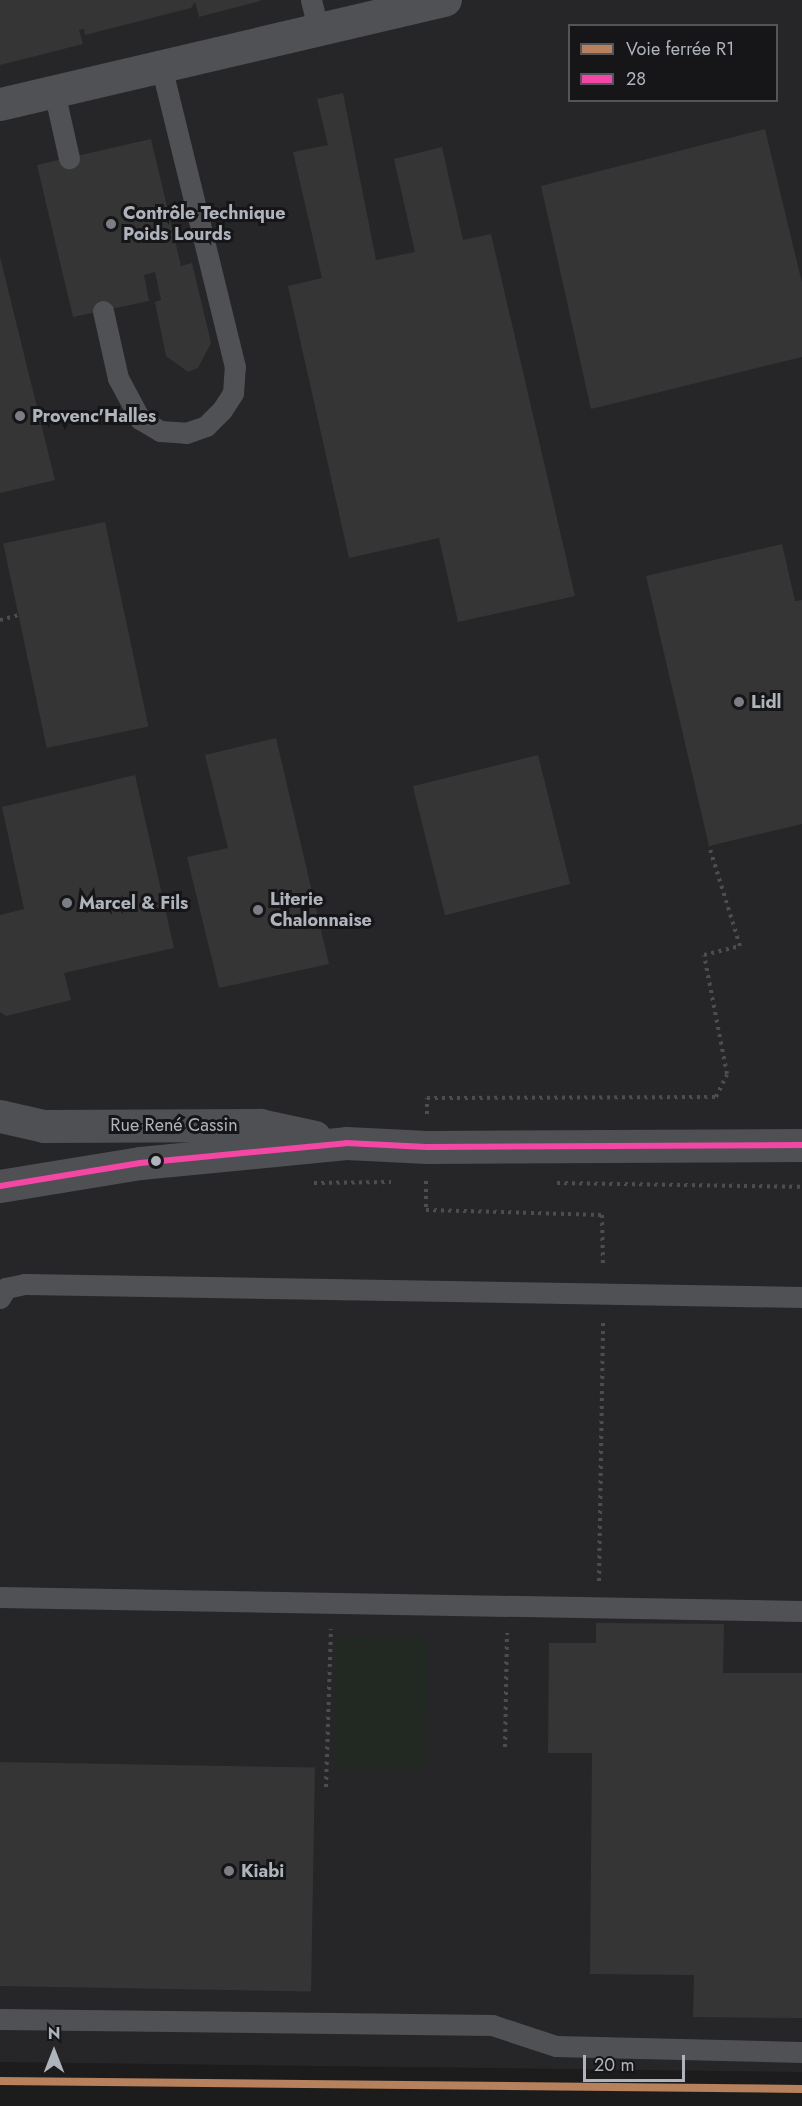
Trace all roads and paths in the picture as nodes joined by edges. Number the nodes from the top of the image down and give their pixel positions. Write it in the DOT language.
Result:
graph roads {
  1 [pos="445,0"];
  2 [pos="403,5"];
  3 [pos="314,14"];
  4 [pos="161,65"];
  5 [pos="54,91"];
  6 [pos="0,104"];
  7 [pos="69,158"];
  8 [pos="103,311"];
  9 [pos="19,615"];
  10 [pos="0,620"];
  11 [pos="709,846"];
  12 [pos="0,1116"];
  13 [pos="346,1143"];
  14 [pos="802,1145"];
  15 [pos="427,1148"];
  16 [pos="403,1182"];
  17 [pos="415,1182"];
  18 [pos="426,1182"];
  19 [pos="438,1182"];
  20 [pos="311,1183"];
  21 [pos="544,1183"];
  22 [pos="0,1186"];
  23 [pos="802,1187"];
  24 [pos="604,1294"];
  25 [pos="802,1297"];
  26 [pos="0,1298"];
  27 [pos="0,1597"];
  28 [pos="598,1608"];
  29 [pos="802,1611"];
  30 [pos="343,1624"];
  31 [pos="507,1626"];
  32 [pos="505,1747"];
  33 [pos="326,1787"];
  34 [pos="0,2019"];
  35 [pos="802,2052"];
  1 -- 2 [label="street"];
  2 -- 3 [label="street"];
  3 -- 4 [label="street"];
  4 -- 5 [label="street"];
  4 -- 8 [label="lane"];
  5 -- 6 [label="street"];
  5 -- 7 [label="lane"];
  9 -- 10 [label="path"];
  11 -- 15 [label="path"];
  12 -- 13 [label="main road, Rue René Cassin"];
  13 -- 15 [label="main road, Rue René Cassin"];
  13 -- 22 [label="main road, Rue René Cassin"];
  14 -- 15 [label="main road, Rue René Cassin"];
  15 -- 18 [label="path"];
  16 -- 20 [label="path"];
  17 -- 18 [label="path"];
  18 -- 19 [label="path"];
  18 -- 24 [label="path"];
  21 -- 23 [label="path"];
  24 -- 25 [label="lane"];
  24 -- 26 [label="lane"];
  24 -- 28 [label="path"];
  27 -- 28 [label="lane"];
  28 -- 29 [label="lane"];
  30 -- 33 [label="path"];
  31 -- 32 [label="path"];
  34 -- 35 [label="lane"];
}
